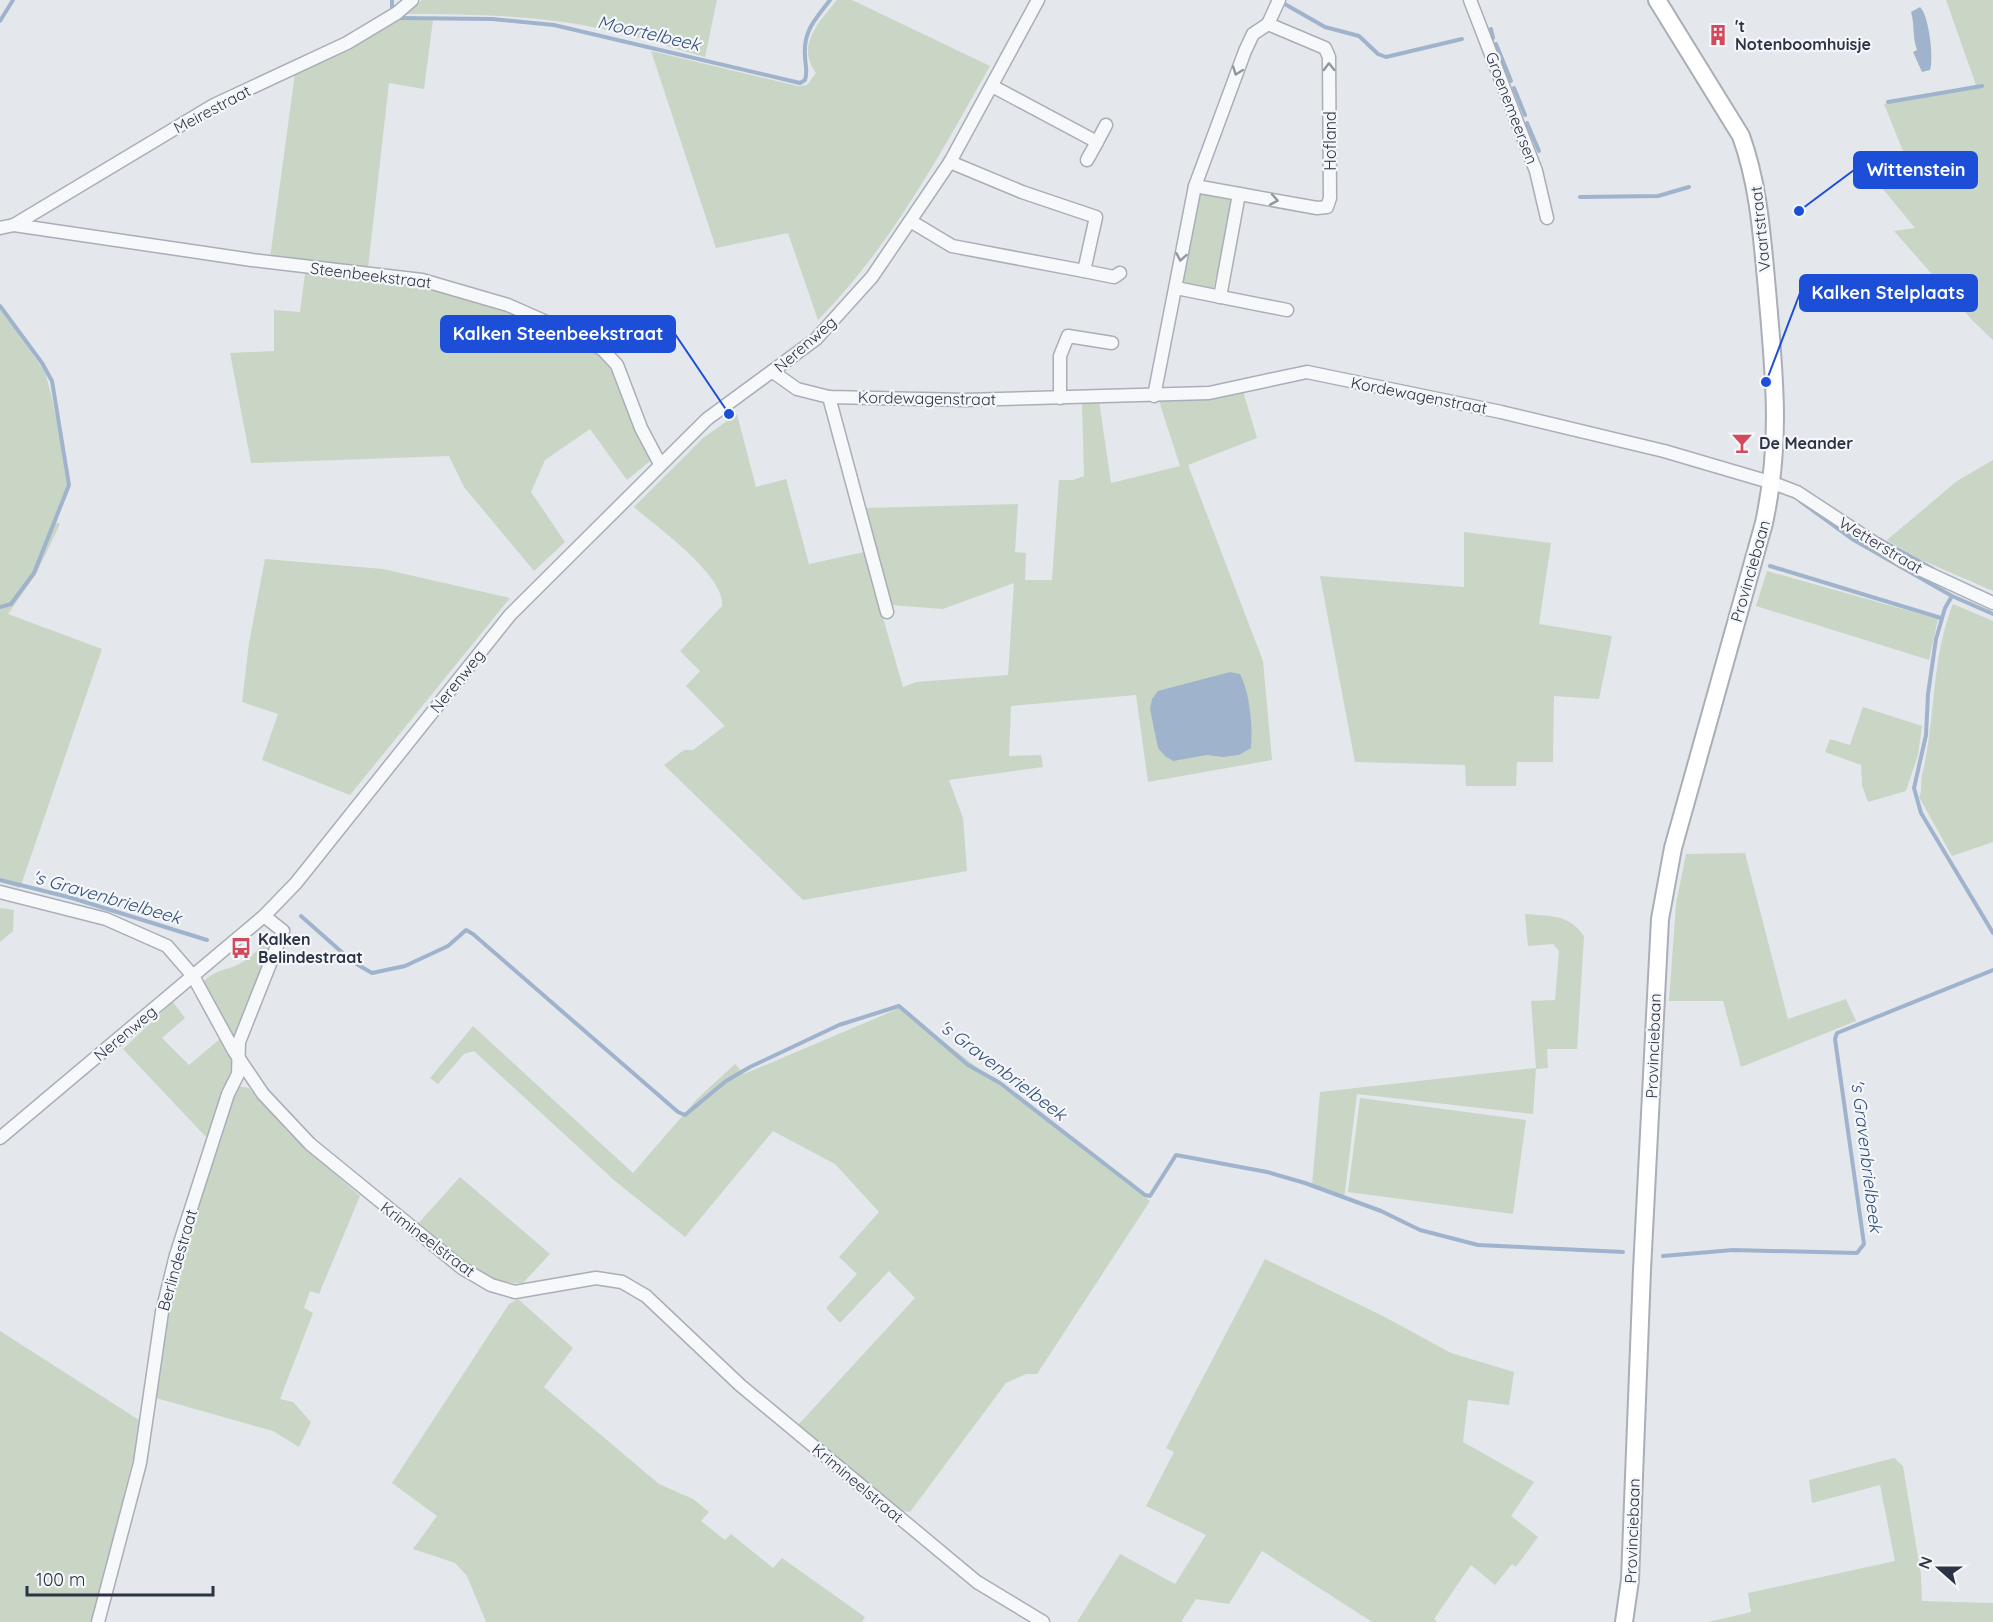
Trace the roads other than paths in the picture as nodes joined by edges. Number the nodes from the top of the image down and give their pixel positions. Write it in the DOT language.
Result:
graph roads {
  1 [pos="412,0"];
  2 [pos="1038,0"];
  3 [pos="1279,0"];
  4 [pos="1470,0"];
  5 [pos="1657,0"];
  6 [pos="1268,24"];
  7 [pos="992,86"];
  8 [pos="1106,125"];
  9 [pos="1097,142"];
  10 [pos="1087,160"];
  11 [pos="950,162"];
  12 [pos="1195,186"];
  13 [pos="1239,194"];
  14 [pos="1547,218"];
  15 [pos="912,222"];
  16 [pos="14,225"];
  17 [pos="0,228"];
  18 [pos="1084,271"];
  19 [pos="1120,273"];
  20 [pos="1176,288"];
  21 [pos="1220,297"];
  22 [pos="1287,310"];
  23 [pos="1112,343"];
  24 [pos="773,372"];
  25 [pos="1154,396"];
  26 [pos="829,397"];
  27 [pos="1060,398"];
  28 [pos="660,464"];
  29 [pos="1773,483"];
  30 [pos="1993,603"];
  31 [pos="887,612"];
  32 [pos="0,892"];
  33 [pos="264,916"];
  34 [pos="193,976"];
  35 [pos="240,1060"];
  36 [pos="0,1138"];
  37 [pos="98,1622"];
  38 [pos="1043,1622"];
  39 [pos="1624,1622"];
  1 -- 16 [label="street, Meirestraat"];
  2 -- 7 [label="street, Nerenweg"];
  3 -- 6 [label="street"];
  4 -- 14 [label="street, Groenemeersen"];
  5 -- 29 [label="main road, Vaartstraat"];
  6 -- 12 [label="street, one-way"];
  13 -- 6 [label="street, Hofland, one-way"];
  7 -- 9 [label="street"];
  7 -- 11 [label="street, Nerenweg"];
  8 -- 9 [label="street"];
  9 -- 10 [label="street"];
  11 -- 15 [label="street, Nerenweg"];
  11 -- 18 [label="street"];
  12 -- 13 [label="street, Hofland"];
  12 -- 20 [label="street, one-way"];
  13 -- 21 [label="street"];
  15 -- 18 [label="street"];
  15 -- 24 [label="street, Nerenweg"];
  16 -- 17 [label="street, Steenbeekstraat"];
  16 -- 28 [label="street, Steenbeekstraat"];
  18 -- 19 [label="street"];
  20 -- 21 [label="street"];
  20 -- 25 [label="street"];
  21 -- 22 [label="street"];
  23 -- 27 [label="street"];
  24 -- 26 [label="street, Kordewagenstraat"];
  24 -- 28 [label="street, Nerenweg"];
  25 -- 27 [label="street, Kordewagenstraat"];
  25 -- 29 [label="street, Kordewagenstraat"];
  26 -- 27 [label="street, Kordewagenstraat"];
  26 -- 31 [label="street"];
  28 -- 33 [label="street, Nerenweg"];
  29 -- 30 [label="street, Wetterstraat"];
  29 -- 39 [label="main road, Provinciebaan"];
  32 -- 34 [label="street, Krimineelstraat"];
  33 -- 34 [label="street, Nerenweg"];
  33 -- 35 [label="street, Berlindestraat"];
  34 -- 35 [label="street, Krimineelstraat"];
  34 -- 36 [label="street, Nerenweg"];
  35 -- 37 [label="street, Berlindestraat"];
  35 -- 38 [label="street, Krimineelstraat"];
}
